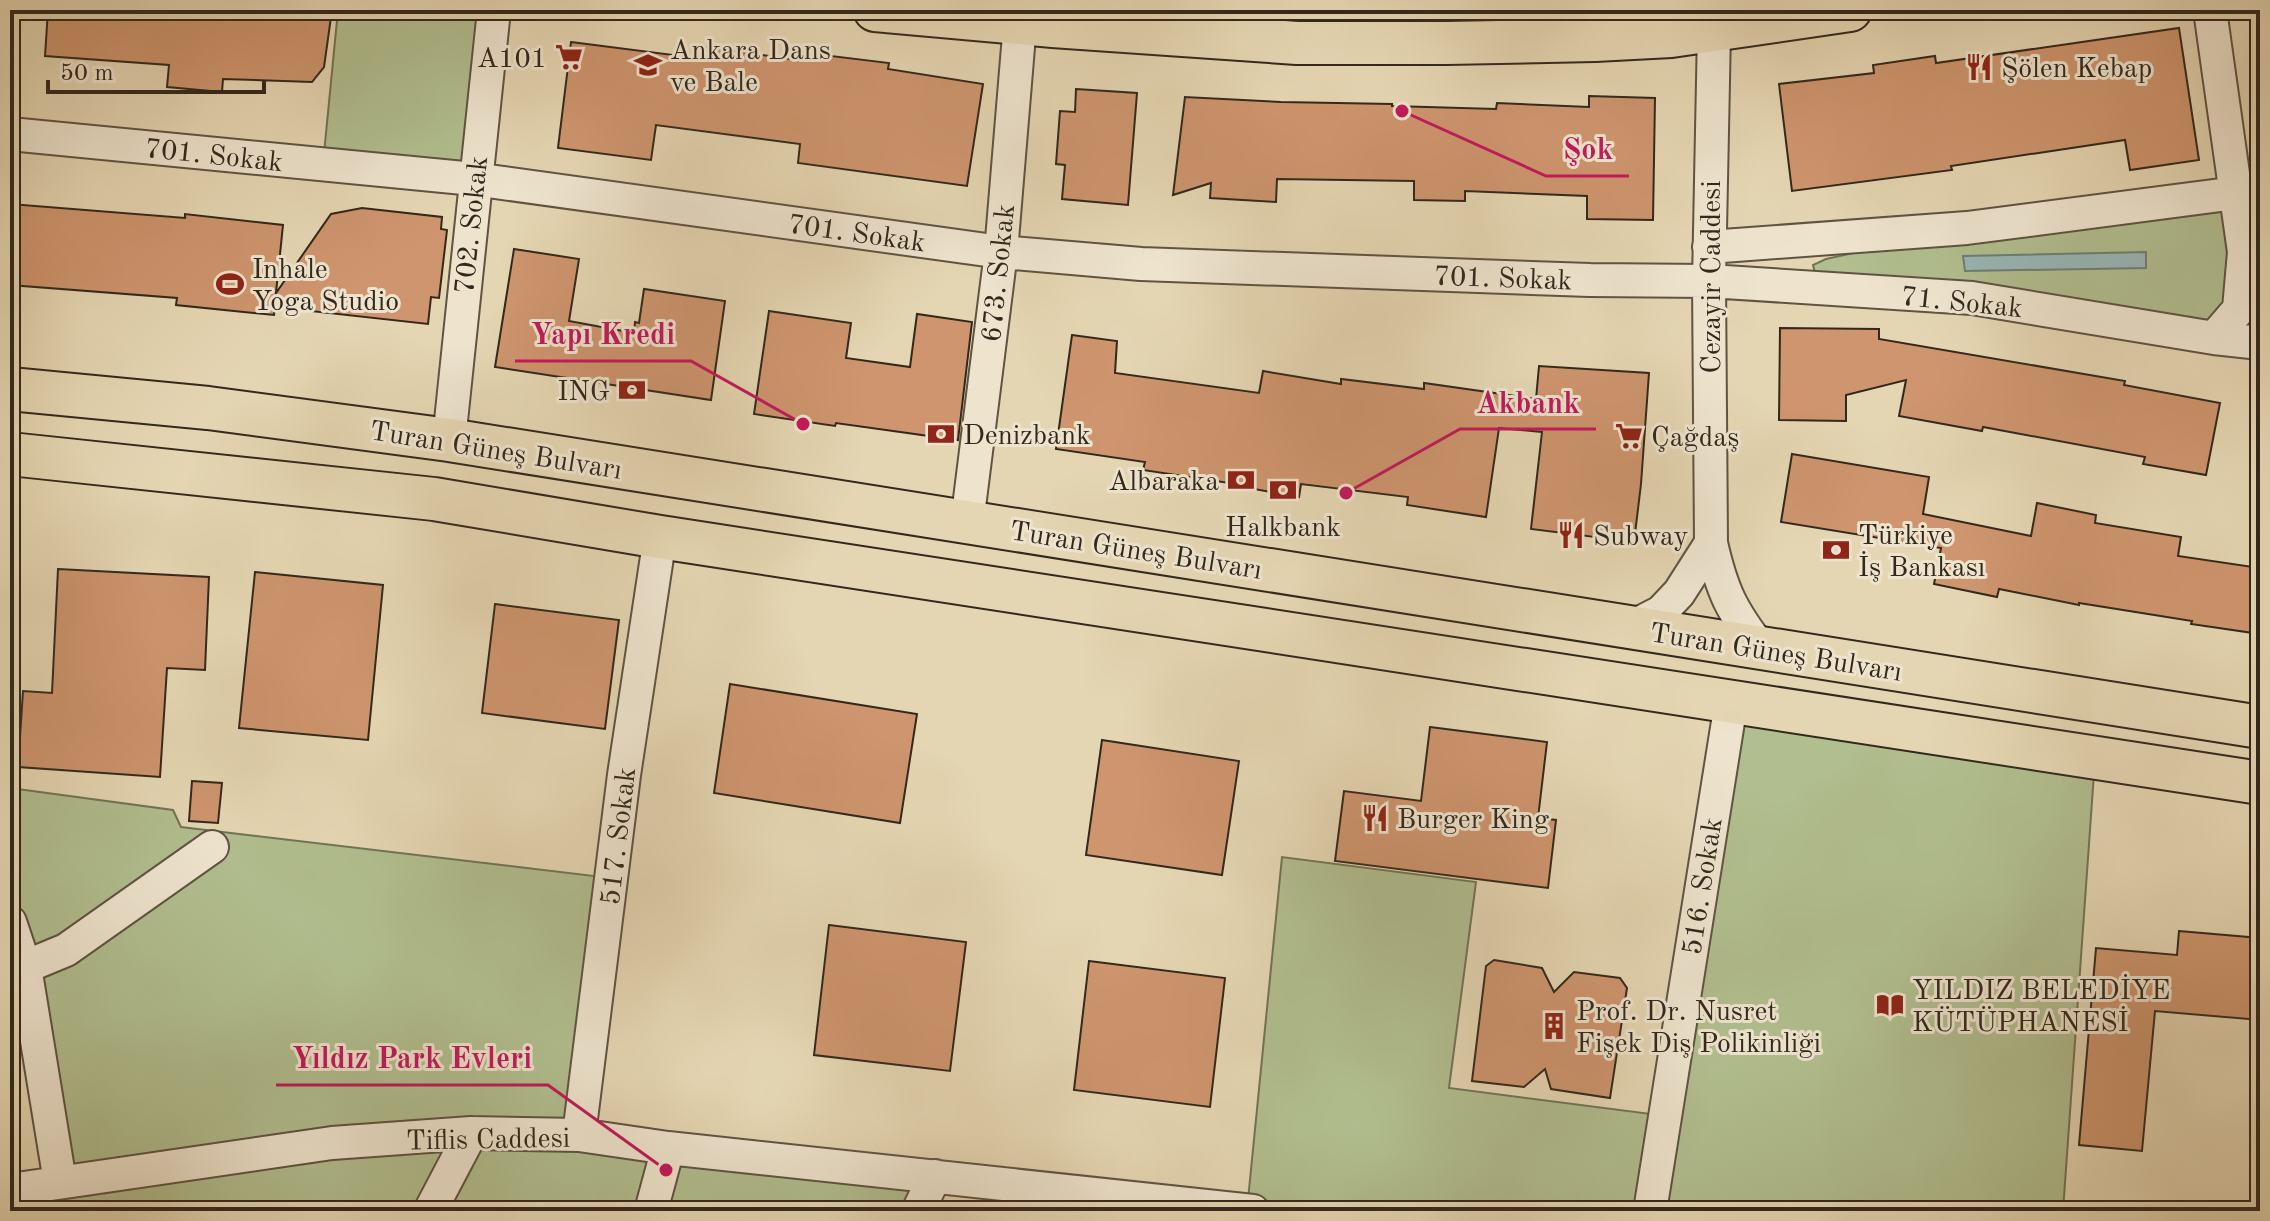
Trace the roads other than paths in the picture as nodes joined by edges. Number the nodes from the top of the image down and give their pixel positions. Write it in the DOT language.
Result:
graph roads {
  1 [pos="494,10"];
  2 [pos="875,10"];
  3 [pos="1850,10"];
  4 [pos="2210,10"];
  5 [pos="1042,20"];
  6 [pos="1712,20"];
  7 [pos="10,134"];
  8 [pos="474,179"];
  9 [pos="2236,193"];
  10 [pos="1709,247"];
  11 [pos="1001,252"];
  12 [pos="1709,281"];
  13 [pos="2214,338"];
  14 [pos="2260,343"];
  15 [pos="10,389"];
  16 [pos="449,440"];
  17 [pos="10,454"];
  18 [pos="967,523"];
  19 [pos="660,537"];
  20 [pos="1711,543"];
  21 [pos="1630,628"];
  22 [pos="1761,649"];
  23 [pos="1731,703"];
  24 [pos="2260,727"];
  25 [pos="2260,783"];
  26 [pos="212,847"];
  27 [pos="10,922"];
  28 [pos="17,968"];
  29 [pos="471,1133"];
  30 [pos="579,1135"];
  31 [pos="668,1148"];
  32 [pos="935,1176"];
  33 [pos="60,1182"];
  34 [pos="10,1190"];
  35 [pos="430,1211"];
  36 [pos="651,1211"];
  37 [pos="918,1211"];
  38 [pos="1253,1211"];
  39 [pos="1650,1211"];
  1 -- 8 [label="street, 702. Sokak"];
  2 -- 5 [label="main road"];
  3 -- 6 [label="main road"];
  4 -- 9 [label="street"];
  5 -- 6 [label="main road"];
  5 -- 11 [label="street, 673. Sokak"];
  6 -- 10 [label="street, Cezayir Caddesi"];
  7 -- 8 [label="street, 701. Sokak"];
  8 -- 11 [label="street, 701. Sokak"];
  8 -- 16 [label="street, 702. Sokak"];
  9 -- 10 [label="street"];
  9 -- 13 [label="street"];
  10 -- 12 [label="street, Cezayir Caddesi"];
  11 -- 12 [label="street, 701. Sokak"];
  11 -- 18 [label="street, 673. Sokak"];
  12 -- 13 [label="street, 71. Sokak"];
  12 -- 20 [label="street, Cezayir Caddesi"];
  13 -- 14 [label="street, 71. Sokak"];
  15 -- 16 [label="main road, Turan Güneş Bulvarı"];
  16 -- 18 [label="main road, Turan Güneş Bulvarı"];
  17 -- 19 [label="main road, Turan Güneş Bulvarı"];
  18 -- 21 [label="main road, Turan Güneş Bulvarı"];
  19 -- 23 [label="main road, Turan Güneş Bulvarı"];
  19 -- 30 [label="street, 517. Sokak"];
  20 -- 21 [label="street"];
  20 -- 22 [label="street, Cezayir Caddesi"];
  21 -- 22 [label="main road, Turan Güneş Bulvarı"];
  22 -- 24 [label="main road, Turan Güneş Bulvarı"];
  23 -- 25 [label="main road, Turan Güneş Bulvarı"];
  23 -- 39 [label="street, 516. Sokak"];
  26 -- 28 [label="street"];
  27 -- 28 [label="street"];
  28 -- 33 [label="street"];
  29 -- 30 [label="street, Tiflis Caddesi"];
  29 -- 33 [label="street, Tiflis Caddesi"];
  29 -- 35 [label="street"];
  30 -- 31 [label="street, Tiflis Caddesi"];
  31 -- 32 [label="street, Tiflis Caddesi"];
  31 -- 36 [label="street"];
  32 -- 37 [label="street"];
  32 -- 38 [label="street, Tiflis Caddesi"];
  33 -- 34 [label="street, Tiflis Caddesi"];
}
